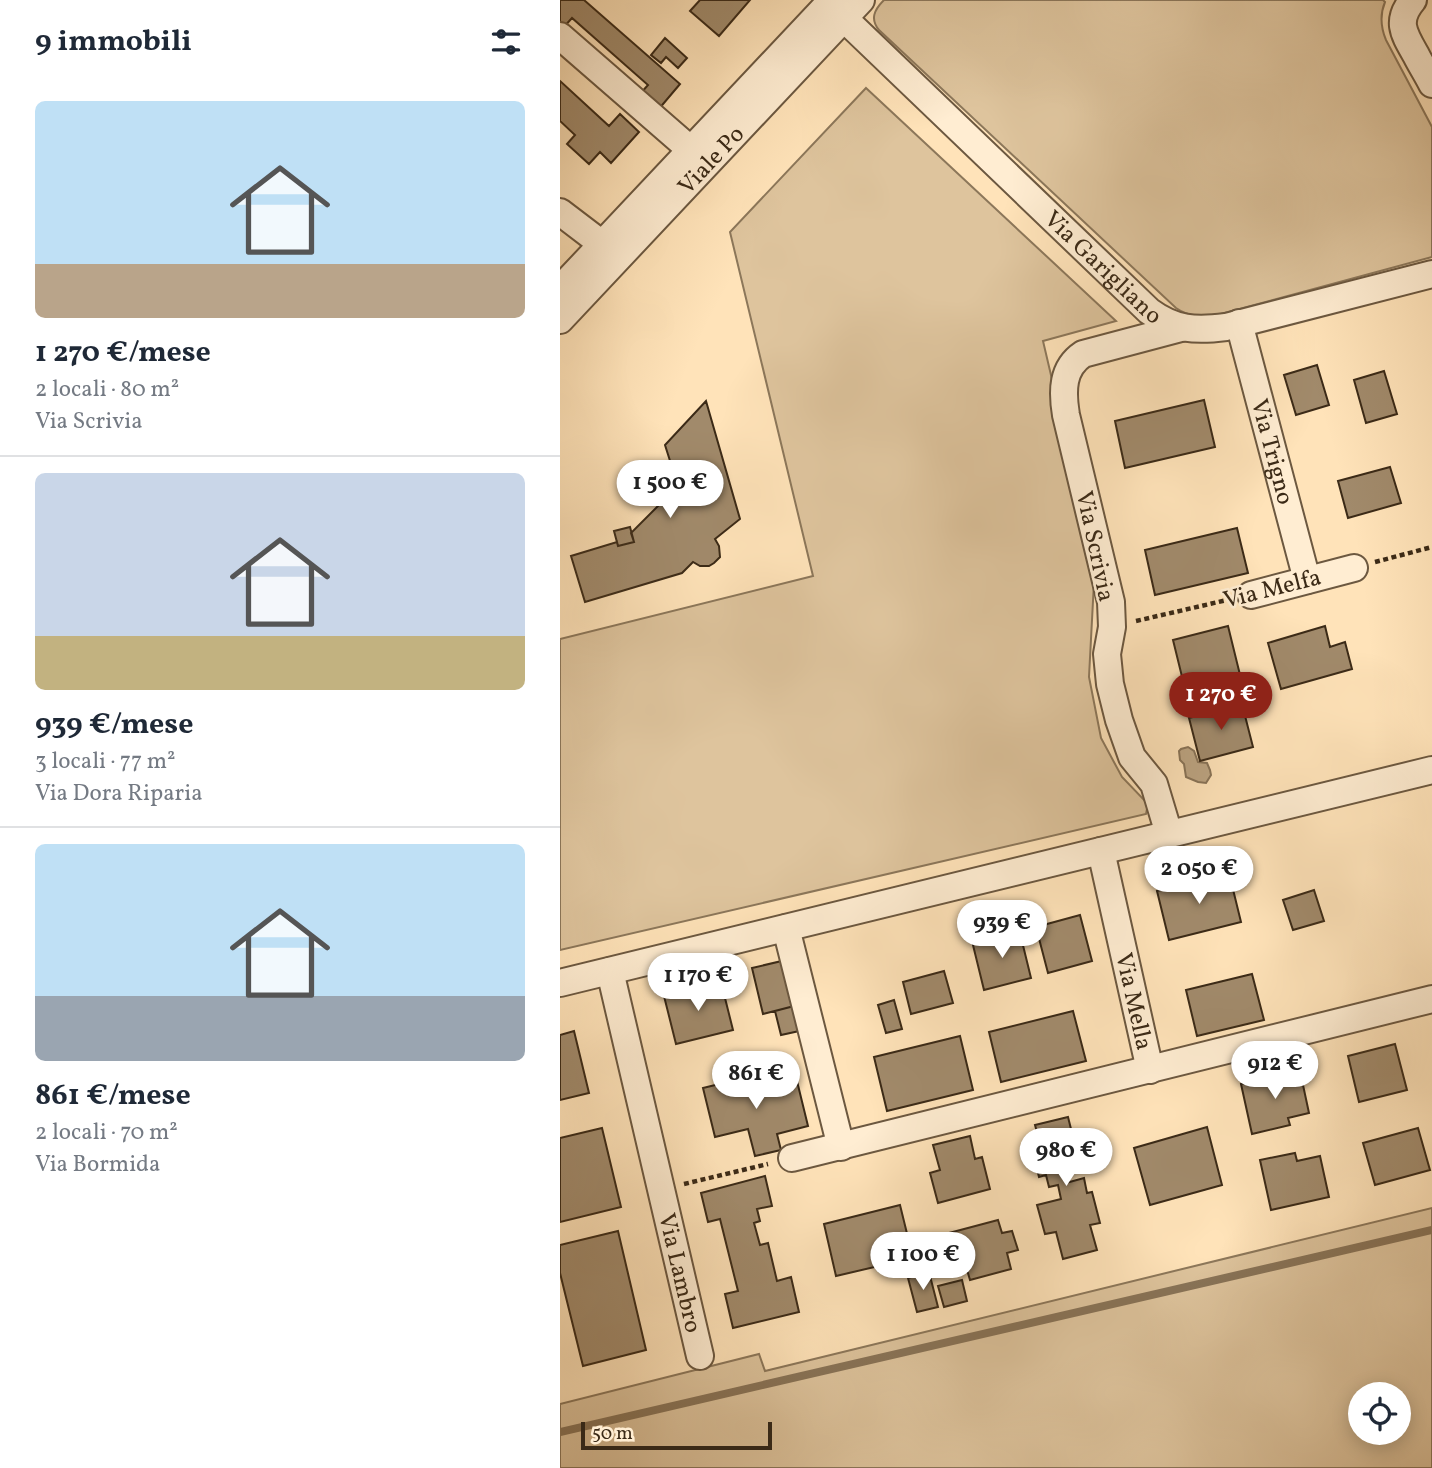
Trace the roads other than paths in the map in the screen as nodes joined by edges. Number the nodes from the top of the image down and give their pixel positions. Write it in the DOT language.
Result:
graph roads {
  1 [pos="1413,0"];
  2 [pos="841,5"];
  3 [pos="560,36"];
  4 [pos="1432,84"];
  5 [pos="691,150"];
  6 [pos="560,212"];
  7 [pos="602,244"];
  8 [pos="1432,274"];
  9 [pos="560,289"];
  10 [pos="560,320"];
  11 [pos="1239,323"];
  12 [pos="1181,328"];
  13 [pos="1354,568"];
  14 [pos="1307,580"];
  15 [pos="1251,594"];
  16 [pos="1430,777"];
  17 [pos="1169,834"];
  18 [pos="1101,851"];
  19 [pos="786,928"];
  20 [pos="610,971"];
  21 [pos="560,984"];
  22 [pos="1432,999"];
  23 [pos="1150,1070"];
  24 [pos="841,1147"];
  25 [pos="792,1158"];
  26 [pos="700,1356"];
  1 -- 4 [label="street"];
  2 -- 5 [label="street, Viale Po"];
  2 -- 10 [label="street, Viale Po"];
  2 -- 12 [label="street, Via Garigliano"];
  3 -- 5 [label="street"];
  5 -- 7 [label="street, Viale Po"];
  6 -- 7 [label="street"];
  7 -- 9 [label="street, Viale Po"];
  8 -- 11 [label="street, Via Garigliano"];
  11 -- 12 [label="street, Via Garigliano"];
  11 -- 14 [label="street, Via Trigno"];
  12 -- 17 [label="street, Via Scrivia"];
  13 -- 14 [label="street, Via Melfa"];
  14 -- 15 [label="street, Via Melfa"];
  16 -- 17 [label="street"];
  17 -- 18 [label="street"];
  18 -- 19 [label="street"];
  18 -- 23 [label="street, Via Mella"];
  19 -- 20 [label="street"];
  19 -- 24 [label="street"];
  20 -- 21 [label="street"];
  20 -- 26 [label="street, Via Lambro"];
  22 -- 23 [label="street"];
  23 -- 24 [label="street"];
  24 -- 25 [label="street"];
}
